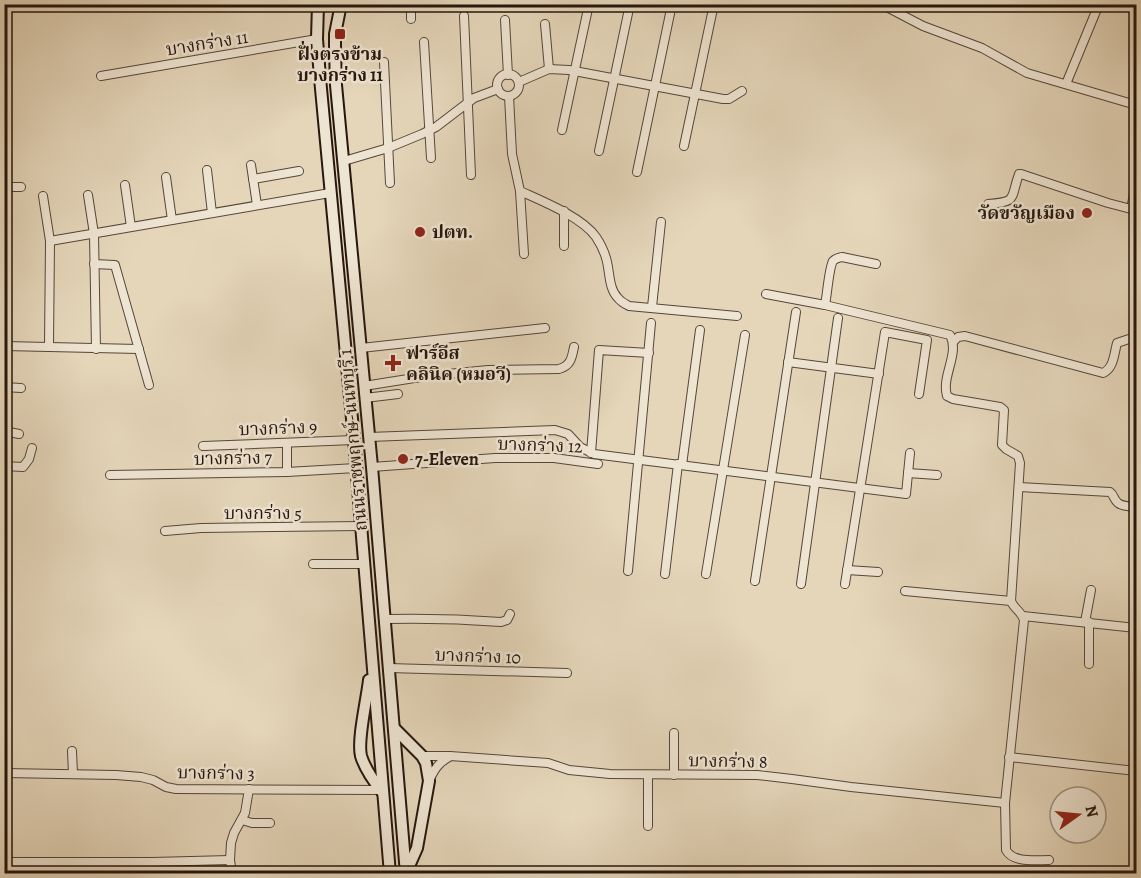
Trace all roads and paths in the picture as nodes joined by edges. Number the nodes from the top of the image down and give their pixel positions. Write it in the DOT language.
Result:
graph roads {
  1 [pos="318,4"];
  2 [pos="341,4"];
  3 [pos="411,4"];
  4 [pos="589,4"];
  5 [pos="630,4"];
  6 [pos="672,4"];
  7 [pos="714,4"];
  8 [pos="881,4"];
  9 [pos="1099,4"];
  10 [pos="464,16"];
  11 [pos="411,19"];
  12 [pos="505,20"];
  13 [pos="545,24"];
  14 [pos="316,39"];
  15 [pos="424,42"];
  16 [pos="384,62"];
  17 [pos="549,69"];
  18 [pos="575,70"];
  19 [pos="508,75"];
  20 [pos="101,76"];
  21 [pos="615,79"];
  22 [pos="519,82"];
  23 [pos="1066,84"];
  24 [pos="655,86"];
  25 [pos="498,89"];
  26 [pos="742,91"];
  27 [pos="694,93"];
  28 [pos="508,96"];
  29 [pos="468,102"];
  30 [pos="1137,105"];
  31 [pos="562,130"];
  32 [pos="429,131"];
  33 [pos="684,146"];
  34 [pos="388,148"];
  35 [pos="599,151"];
  36 [pos="430,158"];
  37 [pos="344,161"];
  38 [pos="251,165"];
  39 [pos="207,170"];
  40 [pos="300,171"];
  41 [pos="637,172"];
  42 [pos="471,175"];
  43 [pos="166,177"];
  44 [pos="253,179"];
  45 [pos="390,183"];
  46 [pos="1137,184"];
  47 [pos="125,185"];
  48 [pos="4,187"];
  49 [pos="21,187"];
  50 [pos="520,191"];
  51 [pos="330,193"];
  52 [pos="88,195"];
  53 [pos="43,196"];
  54 [pos="988,204"];
  55 [pos="257,205"];
  56 [pos="564,211"];
  57 [pos="213,213"];
  58 [pos="172,220"];
  59 [pos="660,222"];
  60 [pos="131,227"];
  61 [pos="94,234"];
  62 [pos="50,241"];
  63 [pos="564,246"];
  64 [pos="524,254"];
  65 [pos="94,264"];
  66 [pos="876,264"];
  67 [pos="766,294"];
  68 [pos="825,305"];
  69 [pos="652,307"];
  70 [pos="796,312"];
  71 [pos="737,316"];
  72 [pos="838,318"];
  73 [pos="651,323"];
  74 [pos="545,328"];
  75 [pos="700,330"];
  76 [pos="745,335"];
  77 [pos="1137,340"];
  78 [pos="954,341"];
  79 [pos="4,346"];
  80 [pos="49,346"];
  81 [pos="574,346"];
  82 [pos="361,348"];
  83 [pos="96,349"];
  84 [pos="139,349"];
  85 [pos="649,353"];
  86 [pos="788,362"];
  87 [pos="831,367"];
  88 [pos="879,374"];
  89 [pos="149,385"];
  90 [pos="364,386"];
  91 [pos="4,387"];
  92 [pos="21,388"];
  93 [pos="398,394"];
  94 [pos="919,394"];
  95 [pos="365,398"];
  96 [pos="4,432"];
  97 [pos="19,434"];
  98 [pos="369,437"];
  99 [pos="354,440"];
  100 [pos="287,442"];
  101 [pos="203,446"];
  102 [pos="32,448"];
  103 [pos="591,453"];
  104 [pos="910,453"];
  105 [pos="639,459"];
  106 [pos="598,464"];
  107 [pos="680,465"];
  108 [pos="4,466"];
  109 [pos="372,467"];
  110 [pos="356,468"];
  111 [pos="723,470"];
  112 [pos="287,472"];
  113 [pos="908,473"];
  114 [pos="110,475"];
  115 [pos="938,475"];
  116 [pos="771,476"];
  117 [pos="815,482"];
  118 [pos="860,488"];
  119 [pos="1019,488"];
  120 [pos="1137,507"];
  121 [pos="361,526"];
  122 [pos="165,531"];
  123 [pos="313,564"];
  124 [pos="364,564"];
  125 [pos="847,570"];
  126 [pos="628,571"];
  127 [pos="878,572"];
  128 [pos="665,574"];
  129 [pos="706,574"];
  130 [pos="755,581"];
  131 [pos="801,584"];
  132 [pos="845,584"];
  133 [pos="1091,590"];
  134 [pos="905,591"];
  135 [pos="1011,601"];
  136 [pos="510,614"];
  137 [pos="1023,616"];
  138 [pos="385,619"];
  139 [pos="1087,622"];
  140 [pos="1137,628"];
  141 [pos="372,658"];
  142 [pos="1089,664"];
  143 [pos="389,668"];
  144 [pos="567,673"];
  145 [pos="394,728"];
  146 [pos="674,733"];
  147 [pos="72,751"];
  148 [pos="422,756"];
  149 [pos="450,756"];
  150 [pos="1010,757"];
  151 [pos="1136,771"];
  152 [pos="4,773"];
  153 [pos="73,774"];
  154 [pos="370,775"];
  155 [pos="648,775"];
  156 [pos="674,775"];
  157 [pos="429,781"];
  158 [pos="249,789"];
  159 [pos="358,789"];
  160 [pos="381,791"];
  161 [pos="1005,802"];
  162 [pos="242,820"];
  163 [pos="270,823"];
  164 [pos="648,826"];
  165 [pos="230,860"];
  166 [pos="1049,860"];
  167 [pos="4,862"];
  168 [pos="232,873"];
  169 [pos="390,873"];
  170 [pos="406,873"];
  1 -- 14 [label="main road, ถนนราชพฤกษ์-นนทบุรี 1"];
  2 -- 37 [label="main road, ถนนราชพฤกษ์-นนทบุรี 1"];
  3 -- 11 [label="street"];
  4 -- 18 [label="street"];
  5 -- 21 [label="street"];
  6 -- 24 [label="street"];
  7 -- 27 [label="street"];
  8 -- 23 [label="street"];
  9 -- 23 [label="street"];
  10 -- 29 [label="street"];
  12 -- 19 [label="street"];
  13 -- 17 [label="street"];
  14 -- 20 [label="street, บางกร่าง 11"];
  14 -- 51 [label="main road, ถนนราชพฤกษ์-นนทบุรี 1"];
  15 -- 32 [label="street"];
  16 -- 34 [label="street"];
  17 -- 18 [label="street"];
  17 -- 22 [label="street"];
  18 -- 21 [label="street"];
  18 -- 31 [label="street"];
  19 -- 22 [label="street"];
  19 -- 25 [label="street"];
  21 -- 24 [label="street"];
  21 -- 35 [label="street"];
  22 -- 28 [label="street"];
  23 -- 30 [label="street"];
  24 -- 27 [label="street"];
  24 -- 41 [label="street"];
  25 -- 28 [label="street"];
  25 -- 29 [label="street"];
  26 -- 27 [label="street"];
  27 -- 33 [label="street"];
  28 -- 50 [label="street"];
  29 -- 32 [label="street"];
  29 -- 42 [label="street"];
  32 -- 34 [label="street"];
  32 -- 36 [label="street"];
  34 -- 37 [label="street"];
  34 -- 45 [label="street"];
  37 -- 82 [label="main road, ถนนราชพฤกษ์-นนทบุรี 1"];
  38 -- 44 [label="street"];
  39 -- 57 [label="street"];
  40 -- 44 [label="street"];
  43 -- 58 [label="street"];
  44 -- 55 [label="street"];
  46 -- 54 [label="street"];
  47 -- 60 [label="street"];
  48 -- 49 [label="street"];
  50 -- 56 [label="street"];
  50 -- 64 [label="street"];
  51 -- 55 [label="street"];
  51 -- 99 [label="main road, ถนนราชพฤกษ์-นนทบุรี 1"];
  52 -- 61 [label="street"];
  53 -- 62 [label="street"];
  55 -- 57 [label="street"];
  56 -- 63 [label="street"];
  56 -- 69 [label="street"];
  57 -- 58 [label="street"];
  58 -- 60 [label="street"];
  59 -- 69 [label="street"];
  60 -- 61 [label="street"];
  61 -- 62 [label="street"];
  61 -- 65 [label="street"];
  62 -- 80 [label="street"];
  65 -- 83 [label="street"];
  65 -- 84 [label="street"];
  66 -- 68 [label="street"];
  67 -- 68 [label="street"];
  68 -- 78 [label="street"];
  69 -- 71 [label="street"];
  70 -- 86 [label="street"];
  72 -- 87 [label="street"];
  73 -- 85 [label="street"];
  74 -- 82 [label="street"];
  75 -- 107 [label="street"];
  76 -- 111 [label="street"];
  77 -- 78 [label="street"];
  78 -- 119 [label="street"];
  79 -- 80 [label="street"];
  80 -- 83 [label="street"];
  81 -- 90 [label="street"];
  82 -- 90 [label="main road, ถนนราชพฤกษ์-นนทบุรี 1"];
  83 -- 84 [label="street"];
  84 -- 89 [label="street"];
  85 -- 103 [label="street"];
  85 -- 105 [label="street"];
  86 -- 87 [label="street"];
  86 -- 116 [label="street"];
  87 -- 88 [label="street"];
  87 -- 117 [label="street"];
  88 -- 94 [label="street"];
  88 -- 118 [label="street"];
  90 -- 95 [label="main road, ถนนราชพฤกษ์-นนทบุรี 1"];
  91 -- 92 [label="street"];
  93 -- 95 [label="street"];
  95 -- 98 [label="main road, ถนนราชพฤกษ์-นนทบุรี 1"];
  96 -- 97 [label="street"];
  98 -- 103 [label="street"];
  98 -- 109 [label="main road, ถนนราชพฤกษ์-นนทบุรี 1"];
  99 -- 100 [label="street, บางกร่าง 9"];
  99 -- 110 [label="main road, ถนนราชพฤกษ์-นนทบุรี 1"];
  100 -- 101 [label="street, บางกร่าง 9"];
  100 -- 112 [label="street"];
  102 -- 108 [label="street"];
  103 -- 105 [label="street"];
  104 -- 113 [label="street"];
  105 -- 107 [label="street"];
  105 -- 126 [label="street"];
  106 -- 109 [label="street, บางกร่าง 12"];
  107 -- 111 [label="street"];
  107 -- 128 [label="street"];
  109 -- 138 [label="main road, ถนนราชพฤกษ์-นนทบุรี 1"];
  110 -- 112 [label="street, บางกร่าง 7"];
  110 -- 121 [label="main road, ถนนราชพฤกษ์-นนทบุรี 1"];
  111 -- 116 [label="street"];
  111 -- 129 [label="street"];
  112 -- 114 [label="street, บางกร่าง 7"];
  113 -- 115 [label="street"];
  113 -- 118 [label="street"];
  116 -- 117 [label="street"];
  116 -- 130 [label="street"];
  117 -- 118 [label="street"];
  117 -- 131 [label="street"];
  118 -- 125 [label="street"];
  119 -- 120 [label="street"];
  119 -- 135 [label="street"];
  121 -- 122 [label="street, บางกร่าง 5"];
  121 -- 124 [label="main road, ถนนราชพฤกษ์-นนทบุรี 1"];
  123 -- 124 [label="street"];
  124 -- 141 [label="main road, ถนนราชพฤกษ์-นนทบุรี 1"];
  125 -- 127 [label="street"];
  125 -- 132 [label="street"];
  133 -- 139 [label="street"];
  134 -- 135 [label="street"];
  135 -- 137 [label="street"];
  136 -- 138 [label="street"];
  137 -- 139 [label="street"];
  137 -- 150 [label="street"];
  138 -- 143 [label="main road, ถนนราชพฤกษ์-นนทบุรี 1"];
  139 -- 140 [label="street"];
  139 -- 142 [label="street"];
  141 -- 154 [label="main road"];
  141 -- 160 [label="main road, ถนนราชพฤกษ์-นนทบุรี 1"];
  143 -- 144 [label="street, บางกร่าง 10"];
  143 -- 145 [label="main road, ถนนราชพฤกษ์-นนทบุรี 1"];
  145 -- 148 [label="main road"];
  145 -- 170 [label="main road, ถนนราชพฤกษ์-นนทบุรี 1"];
  146 -- 156 [label="street"];
  147 -- 153 [label="street"];
  148 -- 149 [label="street, บางกร่าง 8"];
  148 -- 157 [label="main road"];
  149 -- 155 [label="street, บางกร่าง 8"];
  149 -- 157 [label="street"];
  150 -- 151 [label="street"];
  150 -- 161 [label="street"];
  152 -- 153 [label="street, บางกร่าง 3"];
  153 -- 158 [label="street, บางกร่าง 3"];
  154 -- 159 [label="street"];
  154 -- 160 [label="main road"];
  155 -- 156 [label="street, บางกร่าง 8"];
  155 -- 164 [label="street"];
  156 -- 161 [label="street, บางกร่าง 8"];
  157 -- 170 [label="main road"];
  158 -- 159 [label="street, บางกร่าง 3"];
  158 -- 162 [label="street"];
  159 -- 160 [label="street, บางกร่าง 3"];
  160 -- 169 [label="main road, ถนนราชพฤกษ์-นนทบุรี 1"];
  161 -- 166 [label="street"];
  162 -- 163 [label="street"];
  162 -- 165 [label="street"];
  165 -- 167 [label="street"];
  165 -- 168 [label="street"];
}
